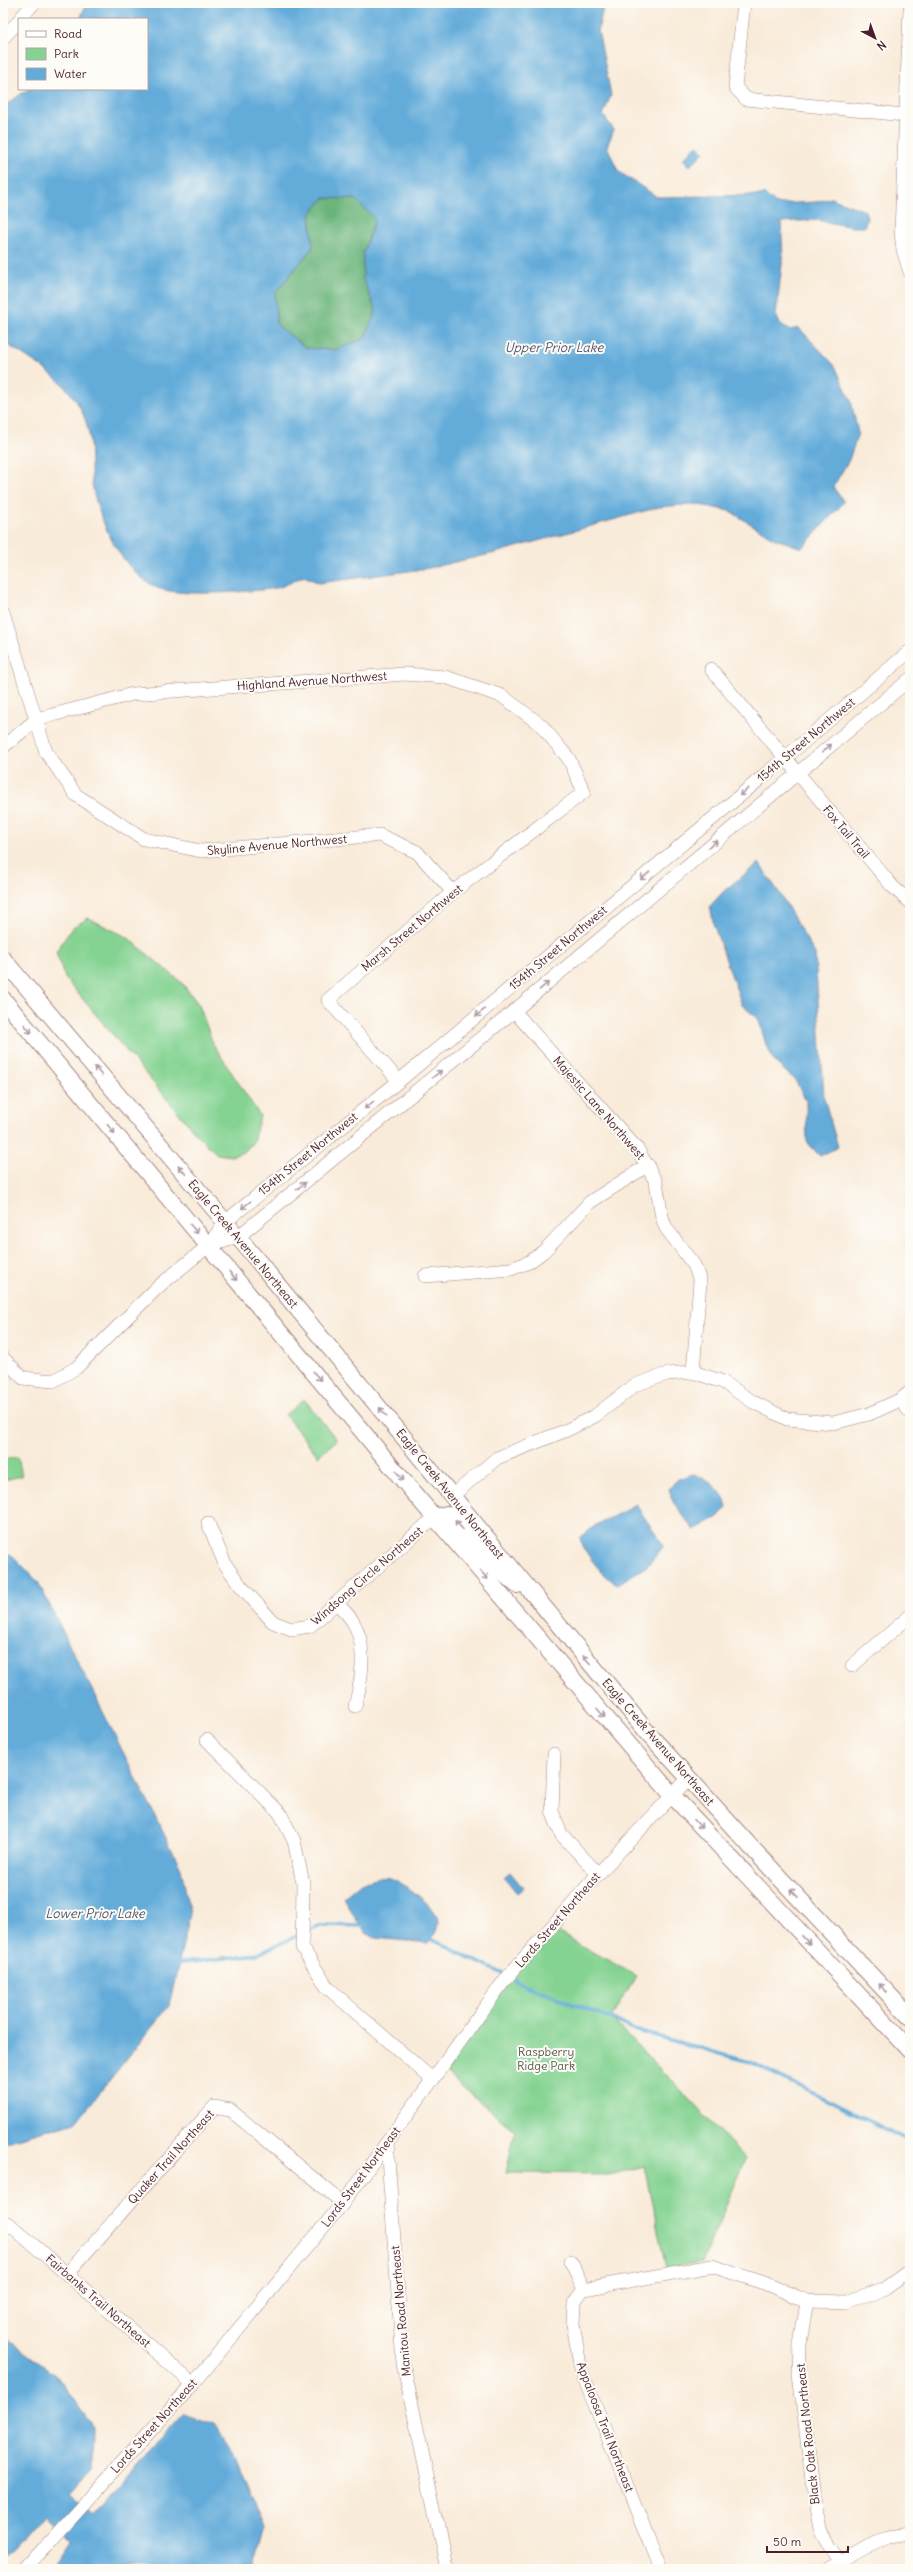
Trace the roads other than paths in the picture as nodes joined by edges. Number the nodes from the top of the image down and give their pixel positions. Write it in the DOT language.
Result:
graph roads {
  1 [pos="34,3"];
  2 [pos="744,3"];
  3 [pos="910,10"];
  4 [pos="22,18"];
  5 [pos="18,22"];
  6 [pos="3,38"];
  7 [pos="904,115"];
  8 [pos="910,272"];
  9 [pos="3,612"];
  10 [pos="910,651"];
  11 [pos="711,669"];
  12 [pos="910,679"];
  13 [pos="37,718"];
  14 [pos="3,747"];
  15 [pos="785,758"];
  16 [pos="798,774"];
  17 [pos="584,792"];
  18 [pos="453,892"];
  19 [pos="910,902"];
  20 [pos="3,959"];
  21 [pos="3,999"];
  22 [pos="514,1011"];
  23 [pos="399,1081"];
  24 [pos="648,1165"];
  25 [pos="225,1222"];
  26 [pos="238,1237"];
  27 [pos="208,1246"];
  28 [pos="425,1276"];
  29 [pos="3,1358"];
  30 [pos="693,1372"];
  31 [pos="905,1396"];
  32 [pos="910,1412"];
  33 [pos="452,1496"];
  34 [pos="435,1518"];
  35 [pos="208,1523"];
  36 [pos="538,1600"];
  37 [pos="337,1603"];
  38 [pos="910,1616"];
  39 [pos="852,1666"];
  40 [pos="355,1706"];
  41 [pos="207,1740"];
  42 [pos="554,1754"];
  43 [pos="689,1778"];
  44 [pos="672,1795"];
  45 [pos="598,1874"];
  46 [pos="910,2017"];
  47 [pos="910,2050"];
  48 [pos="433,2080"];
  49 [pos="387,2144"];
  50 [pos="343,2204"];
  51 [pos="3,2230"];
  52 [pos="571,2262"];
  53 [pos="910,2270"];
  54 [pos="67,2274"];
  55 [pos="584,2290"];
  56 [pos="807,2301"];
  57 [pos="193,2384"];
  58 [pos="910,2534"];
  59 [pos="835,2565"];
  60 [pos="25,2569"];
  61 [pos="447,2569"];
  62 [pos="660,2569"];
  1 -- 4 [label="street"];
  2 -- 7 [label="street"];
  3 -- 7 [label="street"];
  5 -- 6 [label="street"];
  7 -- 8 [label="street"];
  9 -- 13 [label="street, Skyline Avenue Northwest"];
  10 -- 15 [label="street, 154th Street Northwest"];
  11 -- 15 [label="street, Fox Tail Trail"];
  16 -- 12 [label="street, 154th Street Northwest, one-way"];
  13 -- 14 [label="street, Highland Avenue Northwest"];
  13 -- 17 [label="street, Highland Avenue Northwest"];
  13 -- 18 [label="street, Skyline Avenue Northwest"];
  15 -- 16 [label="street, Fox Tail Trail"];
  15 -- 23 [label="street, 154th Street Northwest, one-way"];
  16 -- 19 [label="street, Fox Tail Trail"];
  22 -- 16 [label="street, 154th Street Northwest, one-way"];
  17 -- 18 [label="street, Marsh Street Northwest"];
  18 -- 23 [label="street, Marsh Street Northwest"];
  25 -- 20 [label="main road, Eagle Creek Avenue Northeast, one-way"];
  21 -- 27 [label="main road, Eagle Creek Avenue Northeast, one-way"];
  22 -- 24 [label="street, Majestic Lane Northwest"];
  26 -- 22 [label="street, 154th Street Northwest, one-way"];
  23 -- 25 [label="street, 154th Street Northwest, one-way"];
  24 -- 28 [label="street"];
  24 -- 30 [label="street, Majestic Lane Northwest"];
  25 -- 26 [label="main road, Eagle Creek Avenue Northeast"];
  25 -- 27 [label="street, 154th Street Northwest"];
  26 -- 27 [label="street, 154th Street Northwest"];
  33 -- 26 [label="main road, Eagle Creek Avenue Northeast, one-way"];
  27 -- 29 [label="street, 154th Street Northwest"];
  27 -- 34 [label="main road, Eagle Creek Avenue Northeast, one-way"];
  30 -- 31 [label="street"];
  30 -- 33 [label="street"];
  31 -- 32 [label="street"];
  33 -- 36 [label="main road, Eagle Creek Avenue Northeast"];
  36 -- 34 [label="main road, one-way"];
  34 -- 37 [label="street, Windsong Circle Northeast"];
  34 -- 44 [label="main road, Eagle Creek Avenue Northeast, one-way"];
  35 -- 37 [label="street, Windsong Circle Northeast"];
  43 -- 36 [label="main road, Eagle Creek Avenue Northeast, one-way"];
  37 -- 40 [label="street"];
  38 -- 39 [label="street"];
  41 -- 48 [label="street"];
  42 -- 45 [label="street"];
  43 -- 44 [label="street, Lords Street Northeast"];
  46 -- 43 [label="main road, Eagle Creek Avenue Northeast, one-way"];
  44 -- 45 [label="street, Lords Street Northeast"];
  44 -- 47 [label="main road, Eagle Creek Avenue Northeast, one-way"];
  45 -- 48 [label="street, Lords Street Northeast"];
  48 -- 49 [label="street, Lords Street Northeast"];
  49 -- 50 [label="street, Lords Street Northeast"];
  49 -- 61 [label="street, Manitou Road Northeast"];
  50 -- 54 [label="street, Quaker Trail Northeast"];
  50 -- 57 [label="street, Lords Street Northeast"];
  51 -- 54 [label="street, Fairbanks Trail Northeast"];
  52 -- 55 [label="street"];
  53 -- 56 [label="street"];
  54 -- 57 [label="street, Fairbanks Trail Northeast"];
  55 -- 56 [label="street"];
  55 -- 62 [label="street, Appaloosa Trail Northeast"];
  56 -- 59 [label="street, Black Oak Road Northeast"];
  57 -- 60 [label="street, Lords Street Northeast"];
  58 -- 59 [label="street"];
}
